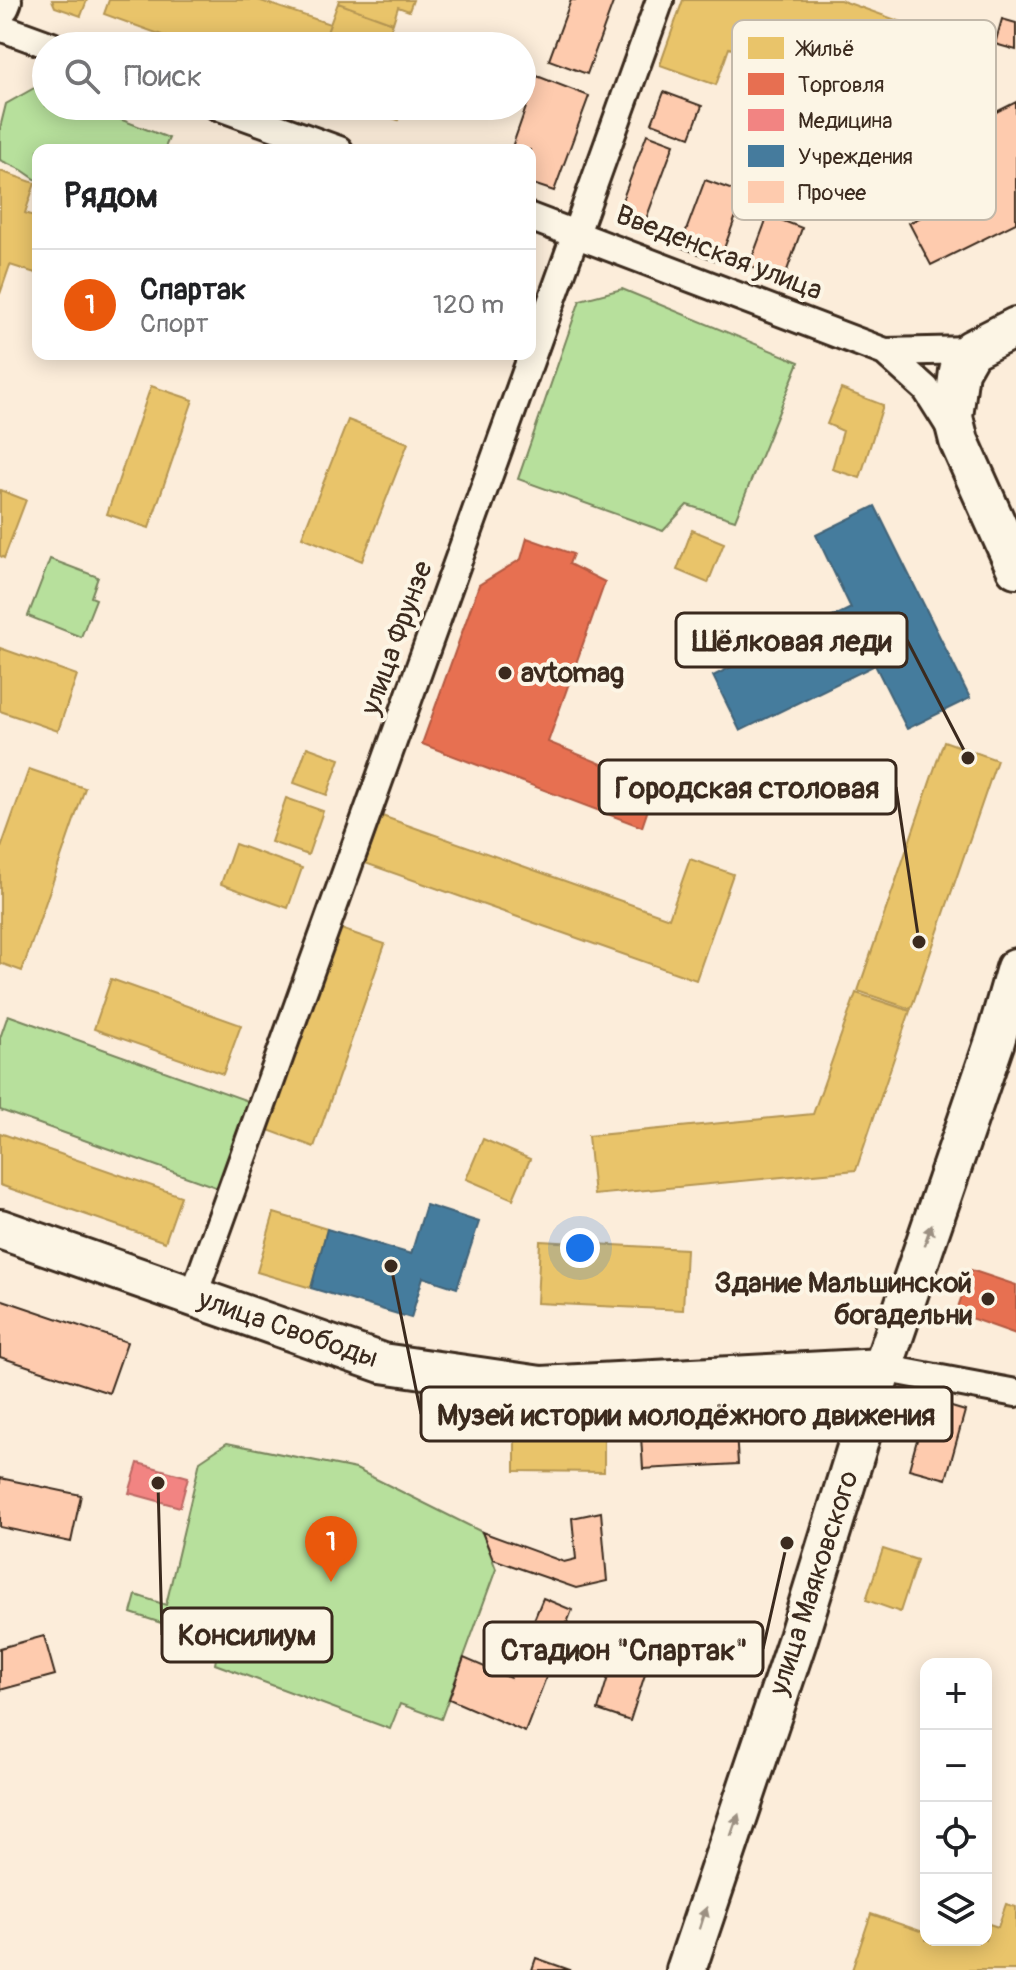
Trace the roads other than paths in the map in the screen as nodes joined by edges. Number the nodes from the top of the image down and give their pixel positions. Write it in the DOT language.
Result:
graph roads {
  1 [pos="660,0"];
  2 [pos="0,27"];
  3 [pos="32,39"];
  4 [pos="256,120"];
  5 [pos="322,144"];
  6 [pos="536,219"];
  7 [pos="576,234"];
  8 [pos="1016,327"];
  9 [pos="536,345"];
  10 [pos="971,350"];
  11 [pos="885,352"];
  12 [pos="531,360"];
  13 [pos="959,441"];
  14 [pos="1016,568"];
  15 [pos="1016,968"];
  16 [pos="0,1229"];
  17 [pos="193,1297"];
  18 [pos="882,1368"];
  19 [pos="1016,1393"];
  20 [pos="686,1970"];
  1 -- 7 [label="street, улица Фрунзе"];
  2 -- 3 [label="street"];
  4 -- 5 [label="street"];
  6 -- 7 [label="street, Введенская улица"];
  7 -- 9 [label="street, улица Фрунзе"];
  7 -- 11 [label="street, Введенская улица"];
  8 -- 10 [label="street"];
  10 -- 11 [label="street, Введенская улица"];
  10 -- 13 [label="street"];
  11 -- 13 [label="street, Введенская улица"];
  12 -- 17 [label="street, улица Фрунзе"];
  13 -- 14 [label="street"];
  18 -- 15 [label="street, улица Маяковского, one-way"];
  16 -- 17 [label="street, улица Свободы"];
  17 -- 18 [label="street, улица Свободы"];
  18 -- 19 [label="street, улица Свободы"];
  20 -- 18 [label="street, улица Маяковского, one-way"];
}
